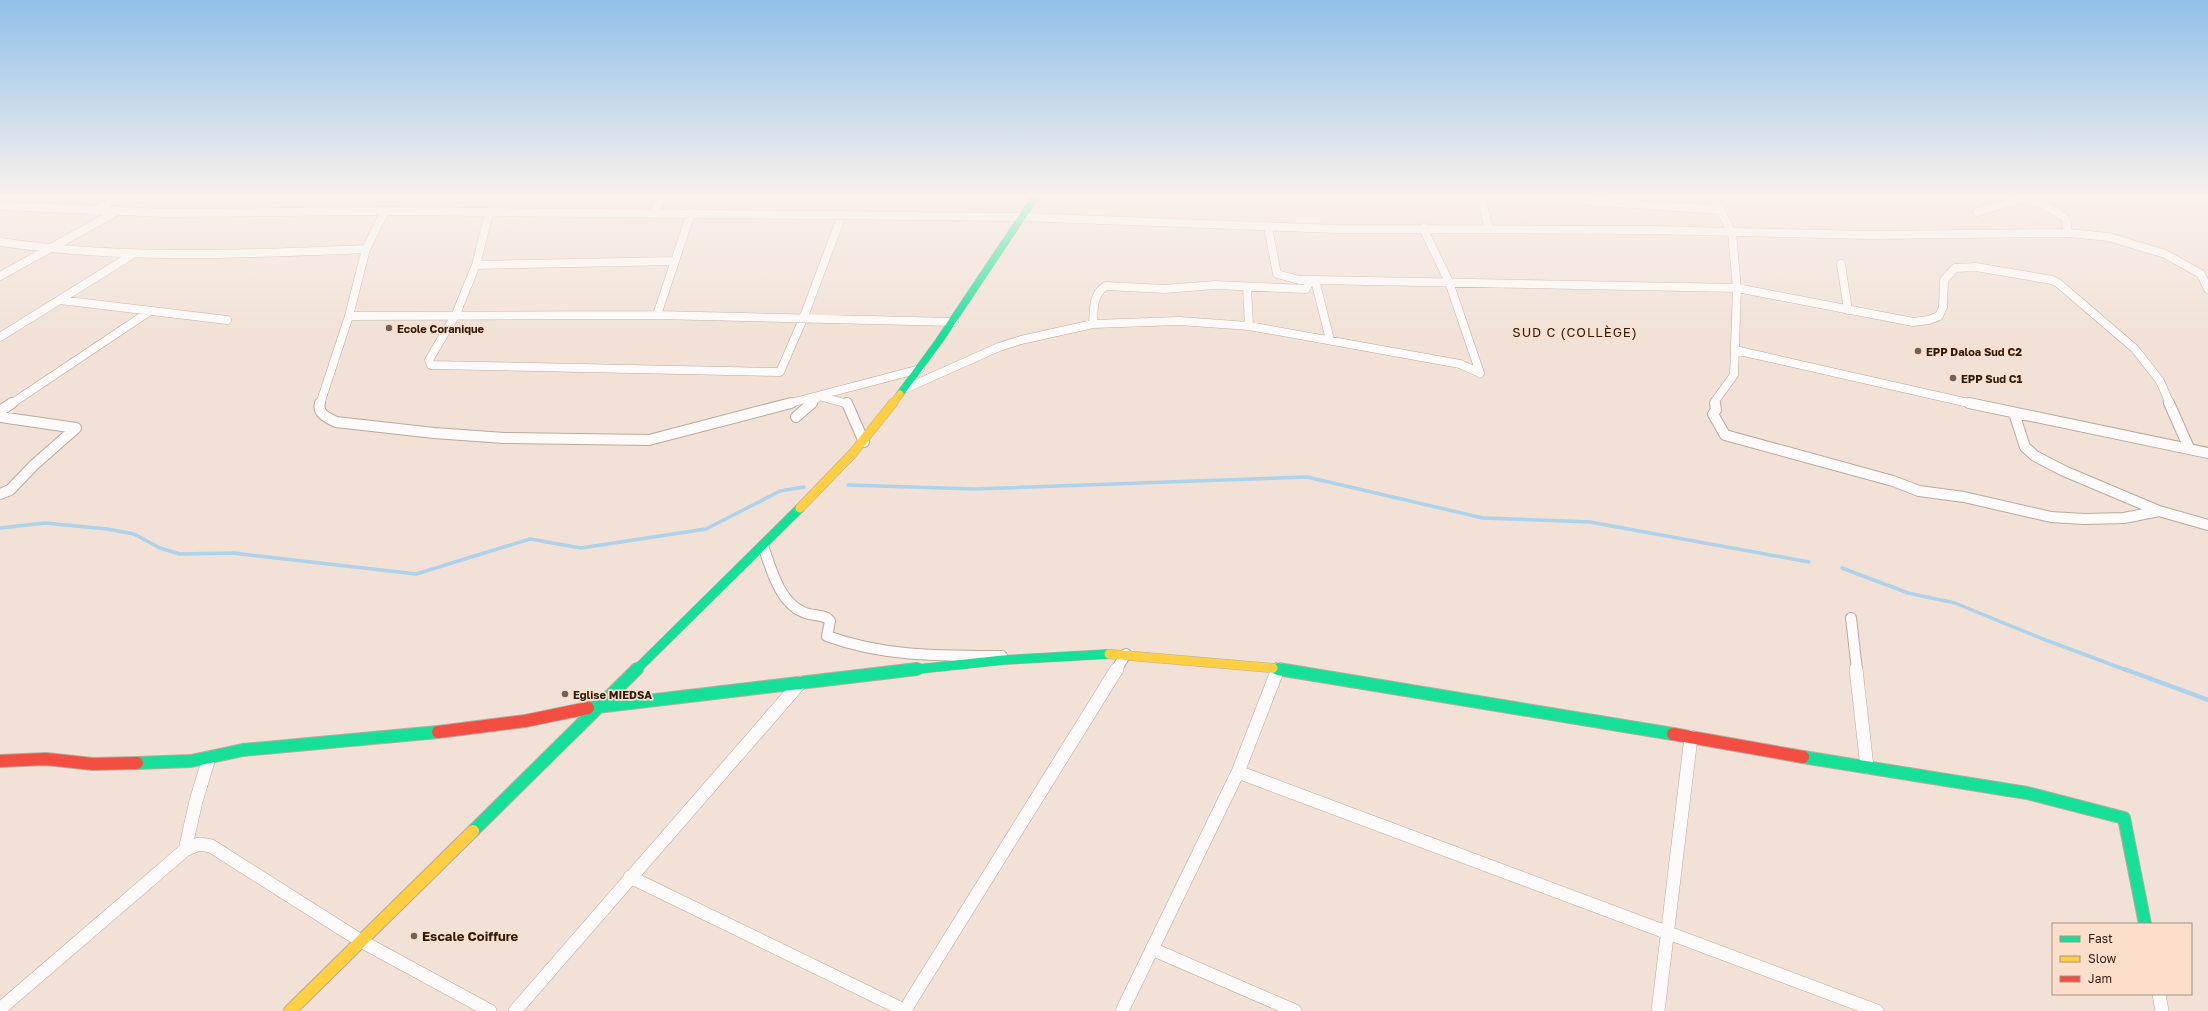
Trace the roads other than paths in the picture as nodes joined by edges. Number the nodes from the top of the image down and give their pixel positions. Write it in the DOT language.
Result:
graph roads {
  1 [pos="7,243"];
  2 [pos="58,243"];
  3 [pos="369,243"];
  4 [pos="481,243"];
  5 [pos="681,243"];
  6 [pos="831,243"];
  7 [pos="1005,243"];
  8 [pos="1271,243"];
  9 [pos="1430,243"];
  10 [pos="1733,243"];
  11 [pos="2130,243"];
  12 [pos="45,250"];
  13 [pos="366,250"];
  14 [pos="130,256"];
  15 [pos="675,261"];
  16 [pos="1841,264"];
  17 [pos="476,265"];
  18 [pos="0,276"];
  19 [pos="1315,280"];
  20 [pos="1449,282"];
  21 [pos="1247,287"];
  22 [pos="1738,288"];
  23 [pos="2208,289"];
  24 [pos="60,300"];
  25 [pos="1848,310"];
  26 [pos="150,311"];
  27 [pos="456,314"];
  28 [pos="657,315"];
  29 [pos="349,316"];
  30 [pos="803,318"];
  31 [pos="227,320"];
  32 [pos="954,322"];
  33 [pos="1093,324"];
  34 [pos="1249,326"];
  35 [pos="1,337"];
  36 [pos="1330,340"];
  37 [pos="1735,350"];
  38 [pos="920,369"];
  39 [pos="907,388"];
  40 [pos="0,411"];
  41 [pos="2014,413"];
  42 [pos="0,416"];
  43 [pos="796,416"];
  44 [pos="864,442"];
  45 [pos="2189,448"];
  46 [pos="2208,453"];
  47 [pos="0,494"];
  48 [pos="2159,511"];
  49 [pos="2208,525"];
  50 [pos="763,546"];
  51 [pos="1851,618"];
  52 [pos="1126,654"];
  53 [pos="1056,656"];
  54 [pos="1278,668"];
  55 [pos="800,683"];
  56 [pos="600,706"];
  57 [pos="1690,737"];
  58 [pos="209,758"];
  59 [pos="0,761"];
  60 [pos="1867,767"];
  61 [pos="1238,772"];
  62 [pos="185,850"];
  63 [pos="630,877"];
  64 [pos="2145,923"];
  65 [pos="1667,931"];
  66 [pos="361,941"];
  67 [pos="1152,949"];
  68 [pos="2159,995"];
  69 [pos="0,1009"];
  70 [pos="290,1011"];
  71 [pos="490,1011"];
  72 [pos="515,1011"];
  73 [pos="905,1011"];
  74 [pos="1122,1011"];
  75 [pos="1295,1011"];
  76 [pos="1658,1011"];
  77 [pos="1877,1011"];
  78 [pos="2162,1011"];
  1 -- 12 [label="street"];
  2 -- 12 [label="street"];
  3 -- 13 [label="street"];
  4 -- 17 [label="street"];
  5 -- 15 [label="street"];
  6 -- 30 [label="street"];
  7 -- 32 [label="street"];
  8 -- 19 [label="street"];
  9 -- 20 [label="street"];
  10 -- 22 [label="street"];
  11 -- 23 [label="street"];
  12 -- 14 [label="street"];
  12 -- 18 [label="street"];
  13 -- 14 [label="street"];
  13 -- 29 [label="street"];
  14 -- 24 [label="street"];
  15 -- 17 [label="street"];
  15 -- 28 [label="street"];
  16 -- 25 [label="street"];
  17 -- 27 [label="street"];
  19 -- 20 [label="street"];
  19 -- 21 [label="street"];
  19 -- 36 [label="street"];
  20 -- 22 [label="street"];
  20 -- 36 [label="street"];
  21 -- 33 [label="street"];
  21 -- 34 [label="street"];
  22 -- 25 [label="street"];
  22 -- 37 [label="street"];
  24 -- 26 [label="street"];
  24 -- 35 [label="street"];
  25 -- 45 [label="street"];
  26 -- 31 [label="street"];
  26 -- 40 [label="street"];
  27 -- 28 [label="street"];
  27 -- 29 [label="street"];
  27 -- 30 [label="street"];
  28 -- 30 [label="street"];
  29 -- 38 [label="street"];
  30 -- 32 [label="street"];
  32 -- 38 [label="street"];
  33 -- 34 [label="street"];
  33 -- 39 [label="street"];
  34 -- 36 [label="street"];
  37 -- 41 [label="street"];
  37 -- 48 [label="street"];
  38 -- 39 [label="street"];
  39 -- 44 [label="street"];
  41 -- 45 [label="street"];
  41 -- 48 [label="street"];
  42 -- 47 [label="street"];
  43 -- 44 [label="street"];
  44 -- 50 [label="street"];
  45 -- 46 [label="street"];
  48 -- 49 [label="street"];
  50 -- 53 [label="street"];
  50 -- 56 [label="street"];
  51 -- 60 [label="street"];
  52 -- 53 [label="street"];
  52 -- 54 [label="street"];
  52 -- 73 [label="street"];
  53 -- 55 [label="street"];
  54 -- 57 [label="street"];
  54 -- 61 [label="street"];
  55 -- 56 [label="street"];
  55 -- 63 [label="street"];
  56 -- 58 [label="street"];
  56 -- 66 [label="street"];
  57 -- 60 [label="street"];
  57 -- 65 [label="street"];
  58 -- 59 [label="street"];
  58 -- 62 [label="street"];
  60 -- 64 [label="street"];
  61 -- 65 [label="street"];
  61 -- 67 [label="street"];
  62 -- 66 [label="street"];
  62 -- 69 [label="street"];
  63 -- 72 [label="street"];
  63 -- 73 [label="street"];
  65 -- 76 [label="street"];
  65 -- 77 [label="street"];
  66 -- 70 [label="street"];
  66 -- 71 [label="street"];
  67 -- 74 [label="street"];
  67 -- 75 [label="street"];
  68 -- 78 [label="street"];
}
